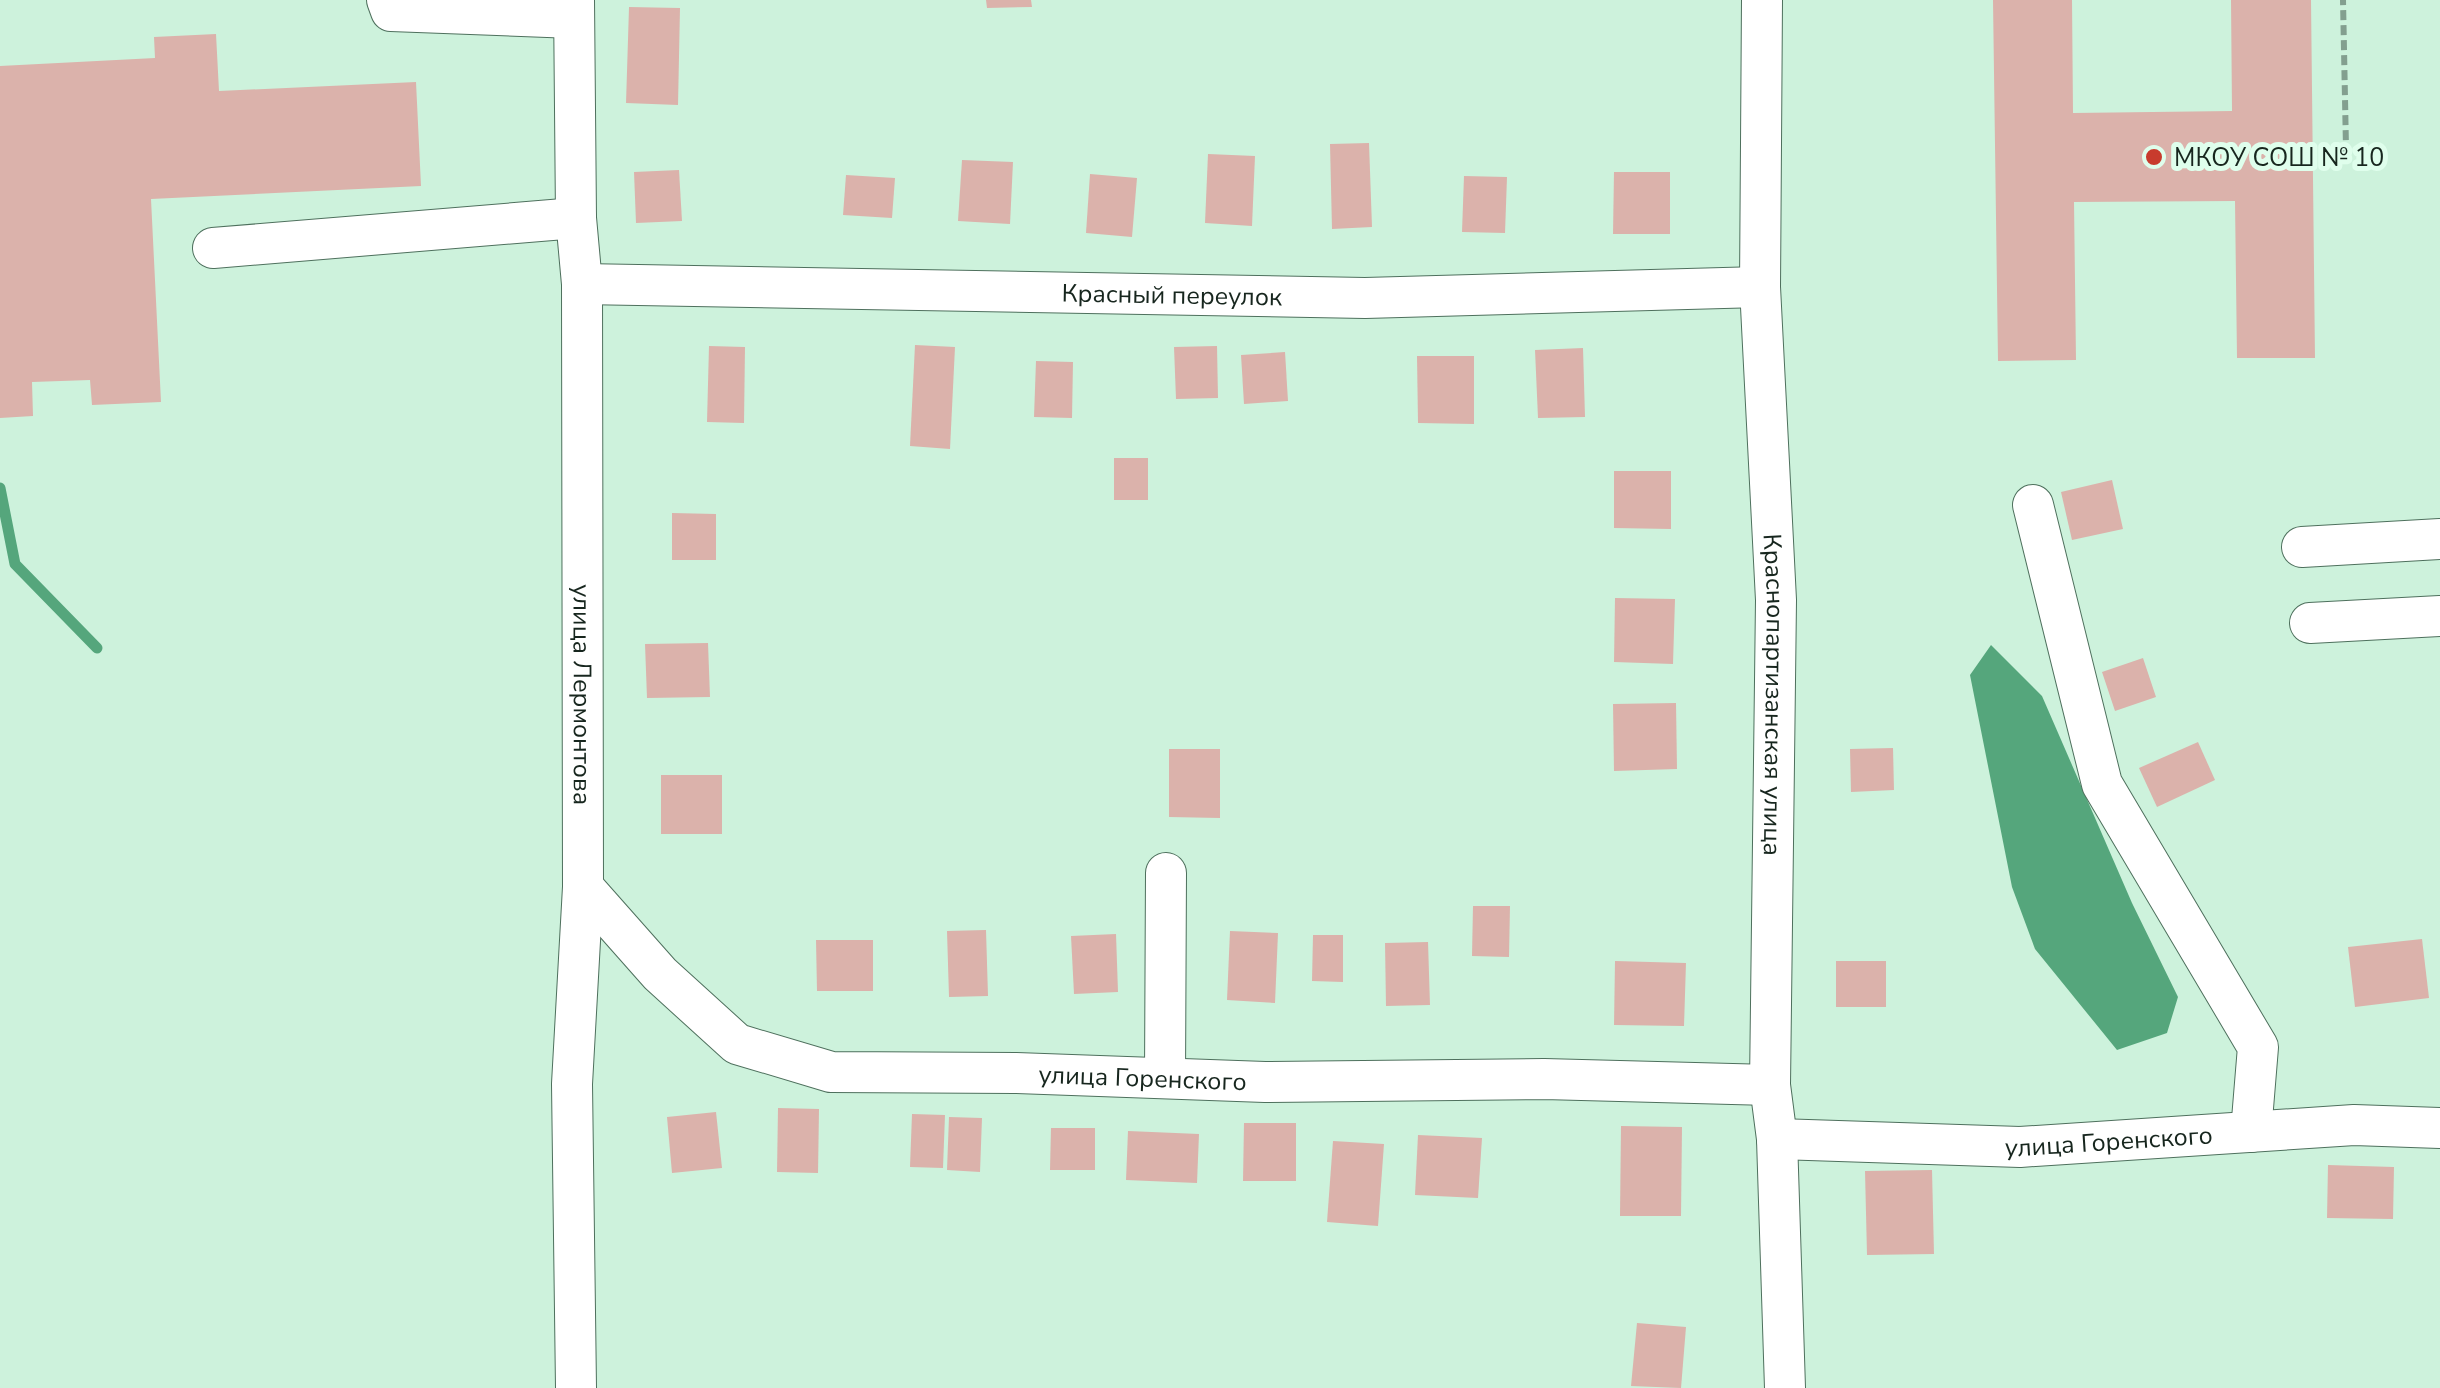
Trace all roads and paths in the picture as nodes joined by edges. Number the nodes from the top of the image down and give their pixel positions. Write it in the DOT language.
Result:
graph roads {
  1 [pos="387,0"];
  2 [pos="1762,0"];
  3 [pos="2342,0"];
  4 [pos="574,9"];
  5 [pos="2324,150"];
  6 [pos="576,218"];
  7 [pos="213,248"];
  8 [pos="582,284"];
  9 [pos="1760,288"];
  10 [pos="2032,505"];
  11 [pos="2440,540"];
  12 [pos="2302,547"];
  13 [pos="2440,616"];
  14 [pos="2310,623"];
  15 [pos="1166,873"];
  16 [pos="582,888"];
  17 [pos="1165,1078"];
  18 [pos="1770,1085"];
  19 [pos="2440,1128"];
  20 [pos="2251,1132"];
  21 [pos="1777,1139"];
  22 [pos="576,1388"];
  23 [pos="1786,1388"];
  1 -- 4 [label="street"];
  2 -- 9 [label="street, Краснопартизанская улица"];
  3 -- 5 [label="path"];
  4 -- 6 [label="street, улица Лермонтова"];
  6 -- 7 [label="street"];
  6 -- 8 [label="street, улица Лермонтова"];
  8 -- 9 [label="street, Красный переулок"];
  8 -- 16 [label="street, улица Лермонтова"];
  9 -- 18 [label="street, Краснопартизанская улица"];
  10 -- 20 [label="street"];
  11 -- 12 [label="street"];
  13 -- 14 [label="street"];
  15 -- 17 [label="street"];
  16 -- 17 [label="street, улица Горенского"];
  16 -- 22 [label="street, улица Лермонтова"];
  17 -- 18 [label="street, улица Горенского"];
  18 -- 21 [label="street, Краснопартизанская улица"];
  19 -- 20 [label="street, улица Горенского"];
  20 -- 21 [label="street, улица Горенского"];
  21 -- 23 [label="street, Краснопартизанская улица"];
}
